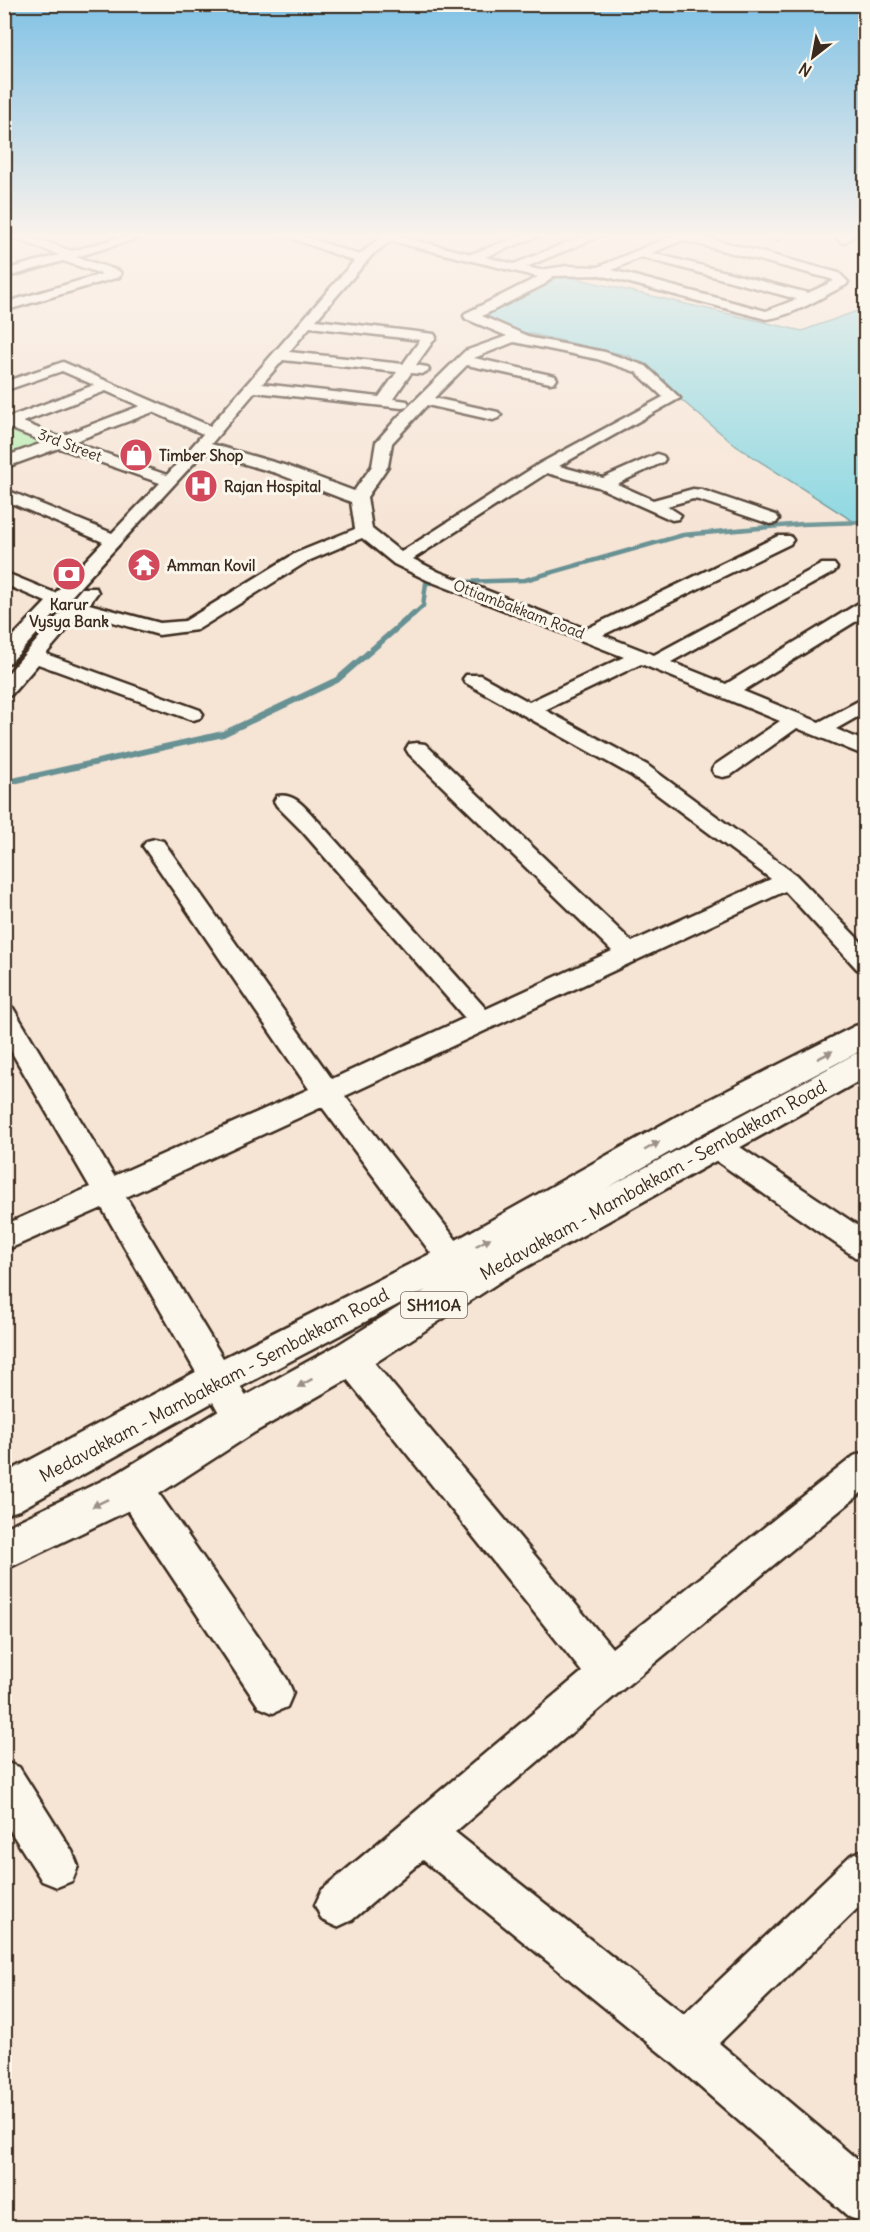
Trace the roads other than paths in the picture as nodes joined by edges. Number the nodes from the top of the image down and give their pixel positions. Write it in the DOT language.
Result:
graph roads {
  1 [pos="294,338"];
  2 [pos="428,338"];
  3 [pos="513,338"];
  4 [pos="515,338"];
  5 [pos="526,339"];
  6 [pos="279,355"];
  7 [pos="464,360"];
  8 [pos="408,369"];
  9 [pos="451,373"];
  10 [pos="550,379"];
  11 [pos="107,385"];
  12 [pos="4,387"];
  13 [pos="252,387"];
  14 [pos="383,402"];
  15 [pos="422,403"];
  16 [pos="154,406"];
  17 [pos="493,415"];
  18 [pos="8,421"];
  19 [pos="213,433"];
  20 [pos="58,442"];
  21 [pos="201,446"];
  22 [pos="657,459"];
  23 [pos="4,463"];
  24 [pos="545,466"];
  25 [pos="168,484"];
  26 [pos="604,484"];
  27 [pos="4,494"];
  28 [pos="357,499"];
  29 [pos="653,505"];
  30 [pos="672,515"];
  31 [pos="770,519"];
  32 [pos="364,531"];
  33 [pos="112,540"];
  34 [pos="784,540"];
  35 [pos="400,560"];
  36 [pos="828,568"];
  37 [pos="4,578"];
  38 [pos="56,600"];
  39 [pos="77,606"];
  40 [pos="866,607"];
  41 [pos="588,635"];
  42 [pos="34,656"];
  43 [pos="4,658"];
  44 [pos="648,660"];
  45 [pos="473,679"];
  46 [pos="4,691"];
  47 [pos="727,692"];
  48 [pos="866,703"];
  49 [pos="530,709"];
  50 [pos="193,714"];
  51 [pos="797,719"];
  52 [pos="820,730"];
  53 [pos="417,749"];
  54 [pos="866,750"];
  55 [pos="723,770"];
  56 [pos="285,801"];
  57 [pos="155,846"];
  58 [pos="788,880"];
  59 [pos="629,953"];
  60 [pos="866,963"];
  61 [pos="4,1015"];
  62 [pos="482,1021"];
  63 [pos="866,1034"];
  64 [pos="866,1062"];
  65 [pos="327,1093"];
  66 [pos="715,1145"];
  67 [pos="110,1192"];
  68 [pos="4,1239"];
  69 [pos="866,1248"];
  70 [pos="453,1258"];
  71 [pos="350,1358"];
  72 [pos="219,1379"];
  73 [pos="242,1419"];
  74 [pos="866,1467"];
  75 [pos="133,1487"];
  76 [pos="4,1496"];
  77 [pos="4,1550"];
  78 [pos="609,1675"];
  79 [pos="273,1693"];
  80 [pos="4,1782"];
  81 [pos="424,1834"];
  82 [pos="57,1866"];
  83 [pos="866,1870"];
  84 [pos="337,1905"];
  85 [pos="685,2044"];
  86 [pos="866,2200"];
  1 -- 6 [label="street"];
  2 -- 8 [label="street"];
  3 -- 7 [label="street"];
  4 -- 5 [label="street"];
  5 -- 24 [label="street"];
  6 -- 8 [label="street"];
  6 -- 13 [label="street"];
  7 -- 9 [label="street"];
  7 -- 10 [label="street"];
  8 -- 9 [label="street"];
  8 -- 14 [label="street"];
  9 -- 15 [label="street"];
  11 -- 12 [label="street"];
  11 -- 16 [label="street"];
  11 -- 18 [label="street"];
  13 -- 14 [label="street"];
  13 -- 19 [label="street"];
  14 -- 15 [label="street"];
  15 -- 17 [label="street"];
  15 -- 28 [label="street"];
  16 -- 19 [label="street"];
  16 -- 20 [label="street"];
  18 -- 20 [label="street, 3rd Street"];
  19 -- 21 [label="street"];
  20 -- 23 [label="street"];
  20 -- 25 [label="street, 3rd Street"];
  21 -- 25 [label="street"];
  21 -- 28 [label="street"];
  22 -- 26 [label="street"];
  24 -- 26 [label="street"];
  24 -- 35 [label="street"];
  25 -- 33 [label="street"];
  25 -- 39 [label="street"];
  26 -- 29 [label="street"];
  27 -- 33 [label="street"];
  28 -- 32 [label="street"];
  29 -- 30 [label="street"];
  29 -- 31 [label="street"];
  32 -- 35 [label="street, Ottiambakkam Road"];
  32 -- 39 [label="street"];
  33 -- 38 [label="street"];
  34 -- 41 [label="street"];
  35 -- 41 [label="street, Ottiambakkam Road"];
  36 -- 44 [label="street"];
  37 -- 38 [label="street"];
  38 -- 43 [label="street"];
  39 -- 42 [label="street"];
  40 -- 47 [label="street"];
  41 -- 44 [label="street, Ottiambakkam Road"];
  42 -- 46 [label="street"];
  42 -- 50 [label="street"];
  44 -- 47 [label="street, Ottiambakkam Road"];
  44 -- 49 [label="street"];
  45 -- 49 [label="street"];
  47 -- 51 [label="street, Ottiambakkam Road"];
  48 -- 52 [label="street"];
  49 -- 58 [label="street"];
  51 -- 52 [label="street, Ottiambakkam Road"];
  51 -- 55 [label="street"];
  52 -- 54 [label="street, Ottiambakkam Road"];
  53 -- 59 [label="street"];
  56 -- 62 [label="street"];
  57 -- 65 [label="street"];
  58 -- 59 [label="street"];
  58 -- 60 [label="street"];
  59 -- 62 [label="street"];
  61 -- 67 [label="street"];
  62 -- 65 [label="street"];
  70 -- 63 [label="main road, Medavakkam - Mambakkam - Sembakkam Road / SH110A, one-way"];
  64 -- 66 [label="main road, Medavakkam - Mambakkam - Sembakkam Road / SH110A"];
  65 -- 67 [label="street"];
  65 -- 70 [label="street"];
  66 -- 69 [label="street"];
  66 -- 71 [label="main road, Medavakkam - Mambakkam - Sembakkam Road / SH110A"];
  67 -- 68 [label="street"];
  67 -- 72 [label="street"];
  70 -- 72 [label="main road, Medavakkam - Mambakkam - Sembakkam Road / SH110A"];
  71 -- 73 [label="main road, Medavakkam - Mambakkam - Sembakkam Road / SH110A, one-way"];
  71 -- 78 [label="street"];
  72 -- 73 [label="street"];
  72 -- 76 [label="main road, Medavakkam - Mambakkam - Sembakkam Road / SH110A"];
  73 -- 75 [label="main road, Medavakkam - Mambakkam - Sembakkam Road / SH110A"];
  74 -- 78 [label="street"];
  75 -- 77 [label="main road, Medavakkam - Mambakkam - Sembakkam Road / SH110A, one-way"];
  75 -- 79 [label="street"];
  78 -- 81 [label="street"];
  80 -- 82 [label="street"];
  81 -- 84 [label="street"];
  81 -- 85 [label="street"];
  83 -- 85 [label="street"];
  85 -- 86 [label="street"];
}
